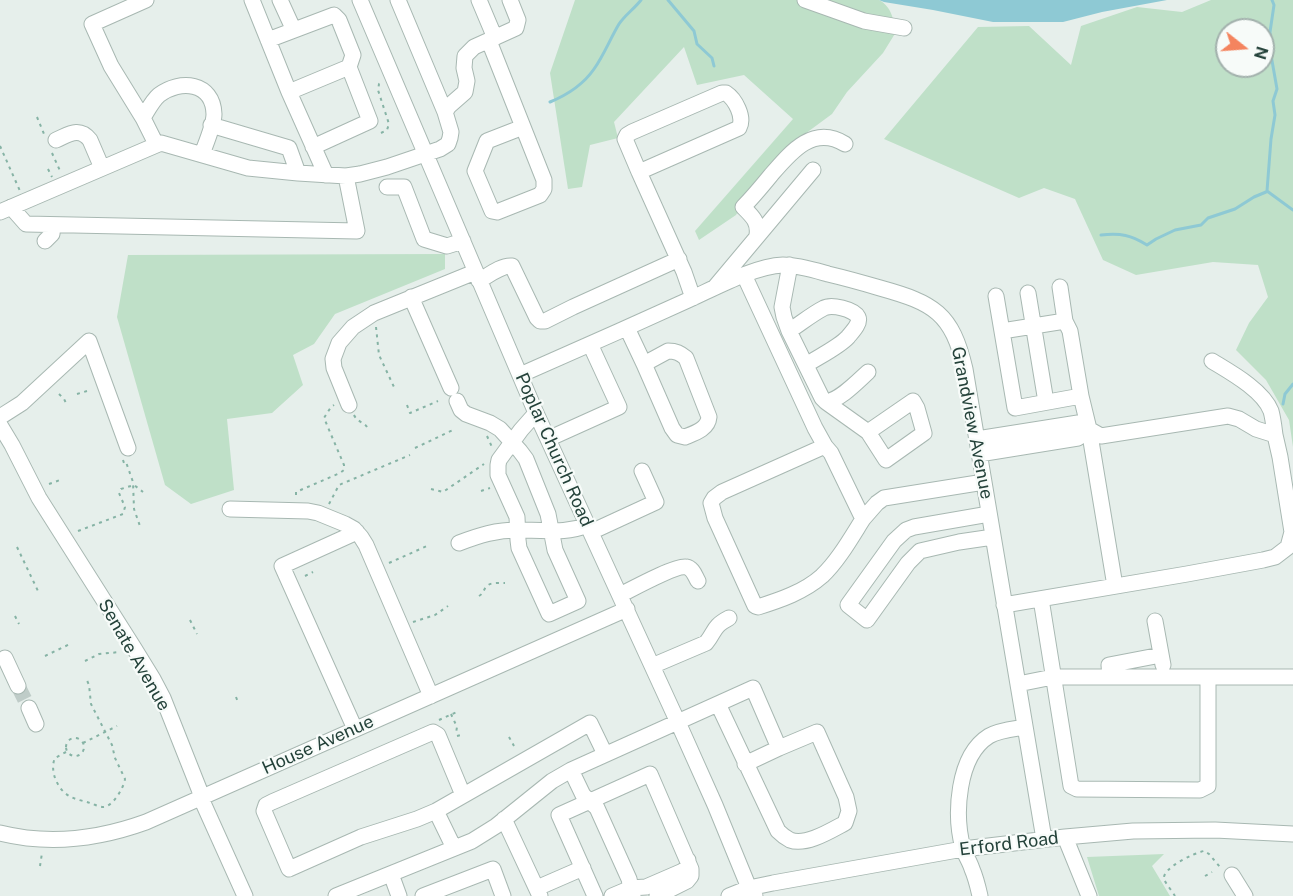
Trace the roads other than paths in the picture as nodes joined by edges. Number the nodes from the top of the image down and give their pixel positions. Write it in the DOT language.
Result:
graph roads {
  1 [pos="146,0"];
  2 [pos="252,0"];
  3 [pos="280,0"];
  4 [pos="360,0"];
  5 [pos="398,0"];
  6 [pos="479,0"];
  7 [pos="510,0"];
  8 [pos="805,0"];
  9 [pos="904,28"];
  10 [pos="291,31"];
  11 [pos="492,39"];
  12 [pos="268,40"];
  13 [pos="349,67"];
  14 [pos="288,92"];
  15 [pos="445,112"];
  16 [pos="143,118"];
  17 [pos="211,125"];
  18 [pos="523,127"];
  19 [pos="56,140"];
  20 [pos="156,144"];
  21 [pos="845,144"];
  22 [pos="313,147"];
  23 [pos="202,154"];
  24 [pos="425,154"];
  25 [pos="102,168"];
  26 [pos="813,170"];
  27 [pos="639,172"];
  28 [pos="298,173"];
  29 [pos="326,176"];
  30 [pos="346,176"];
  31 [pos="387,187"];
  32 [pos="5,209"];
  33 [pos="53,225"];
  34 [pos="758,235"];
  35 [pos="45,241"];
  36 [pos="463,241"];
  37 [pos="679,260"];
  38 [pos="790,265"];
  39 [pos="744,275"];
  40 [pos="477,276"];
  41 [pos="1060,287"];
  42 [pos="713,289"];
  43 [pos="1028,292"];
  44 [pos="996,296"];
  45 [pos="411,297"];
  46 [pos="693,298"];
  47 [pos="1065,321"];
  48 [pos="1033,326"];
  49 [pos="627,328"];
  50 [pos="789,331"];
  51 [pos="1002,331"];
  52 [pos="591,344"];
  53 [pos="1212,361"];
  54 [pos="644,364"];
  55 [pos="806,365"];
  56 [pos="868,372"];
  57 [pos="520,375"];
  58 [pos="1081,396"];
  59 [pos="826,402"];
  60 [pos="1046,402"];
  61 [pos="350,408"];
  62 [pos="536,413"];
  63 [pos="0,417"];
  64 [pos="0,425"];
  65 [pos="1089,429"];
  66 [pos="868,432"];
  67 [pos="1275,435"];
  68 [pos="548,439"];
  69 [pos="513,442"];
  70 [pos="825,447"];
  71 [pos="978,447"];
  72 [pos="125,453"];
  73 [pos="642,471"];
  74 [pos="984,482"];
  75 [pos="230,509"];
  76 [pos="989,514"];
  77 [pos="863,519"];
  78 [pos="590,529"];
  79 [pos="518,530"];
  80 [pos="551,531"];
  81 [pos="357,532"];
  82 [pos="993,537"];
  83 [pos="459,543"];
  84 [pos="698,581"];
  85 [pos="1114,586"];
  86 [pos="1041,599"];
  87 [pos="623,602"];
  88 [pos="1004,605"];
  89 [pos="565,607"];
  90 [pos="729,618"];
  91 [pos="1155,621"];
  92 [pos="574,633"];
  93 [pos="1161,655"];
  94 [pos="4,658"];
  95 [pos="652,666"];
  96 [pos="1053,677"];
  97 [pos="1110,677"];
  98 [pos="1164,677"];
  99 [pos="1208,677"];
  100 [pos="1293,677"];
  101 [pos="1018,684"];
  102 [pos="18,686"];
  103 [pos="431,696"];
  104 [pos="718,704"];
  105 [pos="29,708"];
  106 [pos="678,722"];
  107 [pos="36,724"];
  108 [pos="1025,727"];
  109 [pos="355,729"];
  110 [pos="779,748"];
  111 [pos="605,754"];
  112 [pos="745,764"];
  113 [pos="571,770"];
  114 [pos="464,795"];
  115 [pos="202,797"];
  116 [pos="590,802"];
  117 [pos="436,811"];
  118 [pos="504,819"];
  119 [pos="0,833"];
  120 [pos="1293,834"];
  121 [pos="1065,837"];
  122 [pos="1044,839"];
  123 [pos="454,848"];
  124 [pos="963,849"];
  125 [pos="688,860"];
  126 [pos="583,868"];
  127 [pos="1226,871"];
  128 [pos="391,874"];
  129 [pos="539,892"];
  130 [pos="632,892"];
  131 [pos="752,892"];
  132 [pos="245,896"];
  133 [pos="336,896"];
  134 [pos="399,896"];
  135 [pos="423,896"];
  136 [pos="503,896"];
  137 [pos="595,896"];
  138 [pos="612,896"];
  139 [pos="657,896"];
  140 [pos="729,896"];
  141 [pos="980,896"];
  142 [pos="1089,896"];
  143 [pos="1245,896"];
  1 -- 16 [label="street"];
  2 -- 12 [label="street"];
  3 -- 10 [label="street"];
  4 -- 24 [label="street, Poplar Church Road"];
  5 -- 15 [label="street"];
  6 -- 11 [label="street"];
  7 -- 11 [label="street"];
  8 -- 9 [label="street"];
  10 -- 12 [label="street"];
  10 -- 13 [label="street"];
  11 -- 15 [label="street"];
  11 -- 18 [label="street"];
  12 -- 14 [label="street"];
  13 -- 14 [label="street"];
  13 -- 22 [label="street"];
  14 -- 22 [label="street"];
  15 -- 24 [label="street"];
  16 -- 17 [label="street"];
  16 -- 20 [label="street"];
  17 -- 23 [label="street"];
  17 -- 28 [label="street"];
  18 -- 18 [label="street"];
  19 -- 25 [label="street"];
  20 -- 23 [label="street"];
  20 -- 25 [label="street"];
  21 -- 34 [label="street"];
  22 -- 29 [label="street"];
  23 -- 28 [label="street"];
  24 -- 30 [label="street"];
  24 -- 36 [label="street, Poplar Church Road"];
  25 -- 32 [label="street"];
  26 -- 34 [label="street"];
  27 -- 27 [label="street"];
  27 -- 37 [label="street"];
  28 -- 29 [label="street"];
  29 -- 30 [label="street"];
  30 -- 33 [label="street"];
  31 -- 36 [label="street"];
  32 -- 33 [label="street"];
  33 -- 35 [label="street"];
  34 -- 42 [label="street"];
  36 -- 40 [label="street, Poplar Church Road"];
  37 -- 40 [label="street"];
  37 -- 46 [label="street"];
  38 -- 39 [label="street, Grandview Avenue"];
  38 -- 50 [label="street"];
  38 -- 71 [label="street, Grandview Avenue"];
  39 -- 42 [label="street, Grandview Avenue"];
  39 -- 70 [label="street"];
  40 -- 45 [label="street"];
  40 -- 57 [label="street, Poplar Church Road"];
  41 -- 47 [label="street"];
  42 -- 46 [label="street, Grandview Avenue"];
  43 -- 48 [label="street"];
  44 -- 51 [label="street"];
  45 -- 61 [label="street"];
  45 -- 69 [label="street"];
  46 -- 49 [label="street, Grandview Avenue"];
  47 -- 48 [label="street"];
  47 -- 58 [label="street"];
  48 -- 51 [label="street"];
  48 -- 60 [label="street"];
  49 -- 52 [label="street, Grandview Avenue"];
  49 -- 54 [label="street"];
  50 -- 55 [label="street"];
  50 -- 55 [label="street"];
  51 -- 60 [label="street"];
  52 -- 57 [label="street, Grandview Avenue"];
  52 -- 68 [label="street"];
  53 -- 67 [label="street"];
  54 -- 54 [label="street"];
  55 -- 59 [label="street"];
  56 -- 59 [label="street"];
  57 -- 62 [label="street, Poplar Church Road"];
  58 -- 60 [label="street"];
  58 -- 65 [label="street"];
  59 -- 66 [label="street"];
  62 -- 68 [label="street, Poplar Church Road"];
  62 -- 69 [label="street"];
  63 -- 72 [label="street"];
  64 -- 115 [label="street, Senate Avenue"];
  65 -- 67 [label="street"];
  65 -- 71 [label="street"];
  65 -- 85 [label="street"];
  67 -- 85 [label="street"];
  68 -- 78 [label="street, Poplar Church Road"];
  69 -- 79 [label="street"];
  69 -- 80 [label="street"];
  70 -- 77 [label="street"];
  70 -- 77 [label="street"];
  71 -- 74 [label="street, Grandview Avenue"];
  73 -- 78 [label="street"];
  74 -- 76 [label="street, Grandview Avenue"];
  74 -- 77 [label="street"];
  75 -- 81 [label="street"];
  76 -- 82 [label="street, Grandview Avenue"];
  76 -- 82 [label="street"];
  78 -- 80 [label="street"];
  78 -- 87 [label="street, Poplar Church Road"];
  79 -- 80 [label="street"];
  79 -- 83 [label="street"];
  79 -- 89 [label="street"];
  80 -- 89 [label="street"];
  81 -- 103 [label="street"];
  81 -- 109 [label="street"];
  82 -- 88 [label="street, Grandview Avenue"];
  84 -- 87 [label="street, House Avenue"];
  85 -- 86 [label="street"];
  86 -- 88 [label="street"];
  86 -- 96 [label="street"];
  87 -- 92 [label="street, House Avenue"];
  87 -- 95 [label="street, Poplar Church Road"];
  88 -- 101 [label="street, Grandview Avenue"];
  89 -- 92 [label="street"];
  90 -- 95 [label="street"];
  91 -- 93 [label="street"];
  92 -- 103 [label="street, House Avenue"];
  93 -- 97 [label="street"];
  93 -- 98 [label="street"];
  94 -- 102 [label="street"];
  95 -- 106 [label="street, Poplar Church Road"];
  96 -- 97 [label="street"];
  96 -- 99 [label="street"];
  96 -- 101 [label="street"];
  97 -- 98 [label="street"];
  98 -- 99 [label="street"];
  99 -- 100 [label="street"];
  101 -- 108 [label="street, Grandview Avenue"];
  103 -- 109 [label="street, House Avenue"];
  104 -- 106 [label="street"];
  104 -- 110 [label="street"];
  104 -- 112 [label="street"];
  105 -- 107 [label="street"];
  106 -- 111 [label="street"];
  106 -- 131 [label="street, Poplar Church Road"];
  108 -- 122 [label="street, Grandview Avenue"];
  108 -- 124 [label="street"];
  109 -- 115 [label="street, House Avenue"];
  110 -- 112 [label="street"];
  110 -- 112 [label="street"];
  111 -- 113 [label="street"];
  111 -- 114 [label="street"];
  113 -- 116 [label="street"];
  113 -- 118 [label="street"];
  114 -- 117 [label="street"];
  114 -- 117 [label="street"];
  115 -- 119 [label="street, House Avenue"];
  115 -- 132 [label="street, Senate Avenue"];
  116 -- 125 [label="street"];
  116 -- 126 [label="street"];
  116 -- 130 [label="street"];
  117 -- 123 [label="street"];
  118 -- 123 [label="street"];
  118 -- 129 [label="street"];
  120 -- 121 [label="street, Erford Road"];
  121 -- 122 [label="street, Erford Road"];
  121 -- 142 [label="street"];
  122 -- 124 [label="street, Erford Road"];
  123 -- 128 [label="street"];
  124 -- 131 [label="street, Erford Road"];
  124 -- 141 [label="street"];
  125 -- 130 [label="street"];
  125 -- 139 [label="street"];
  126 -- 129 [label="street"];
  126 -- 137 [label="street"];
  127 -- 143 [label="street"];
  128 -- 133 [label="street"];
  128 -- 134 [label="street"];
  130 -- 138 [label="street"];
  131 -- 140 [label="street, Erford Road"];
  135 -- 136 [label="street"];
}
